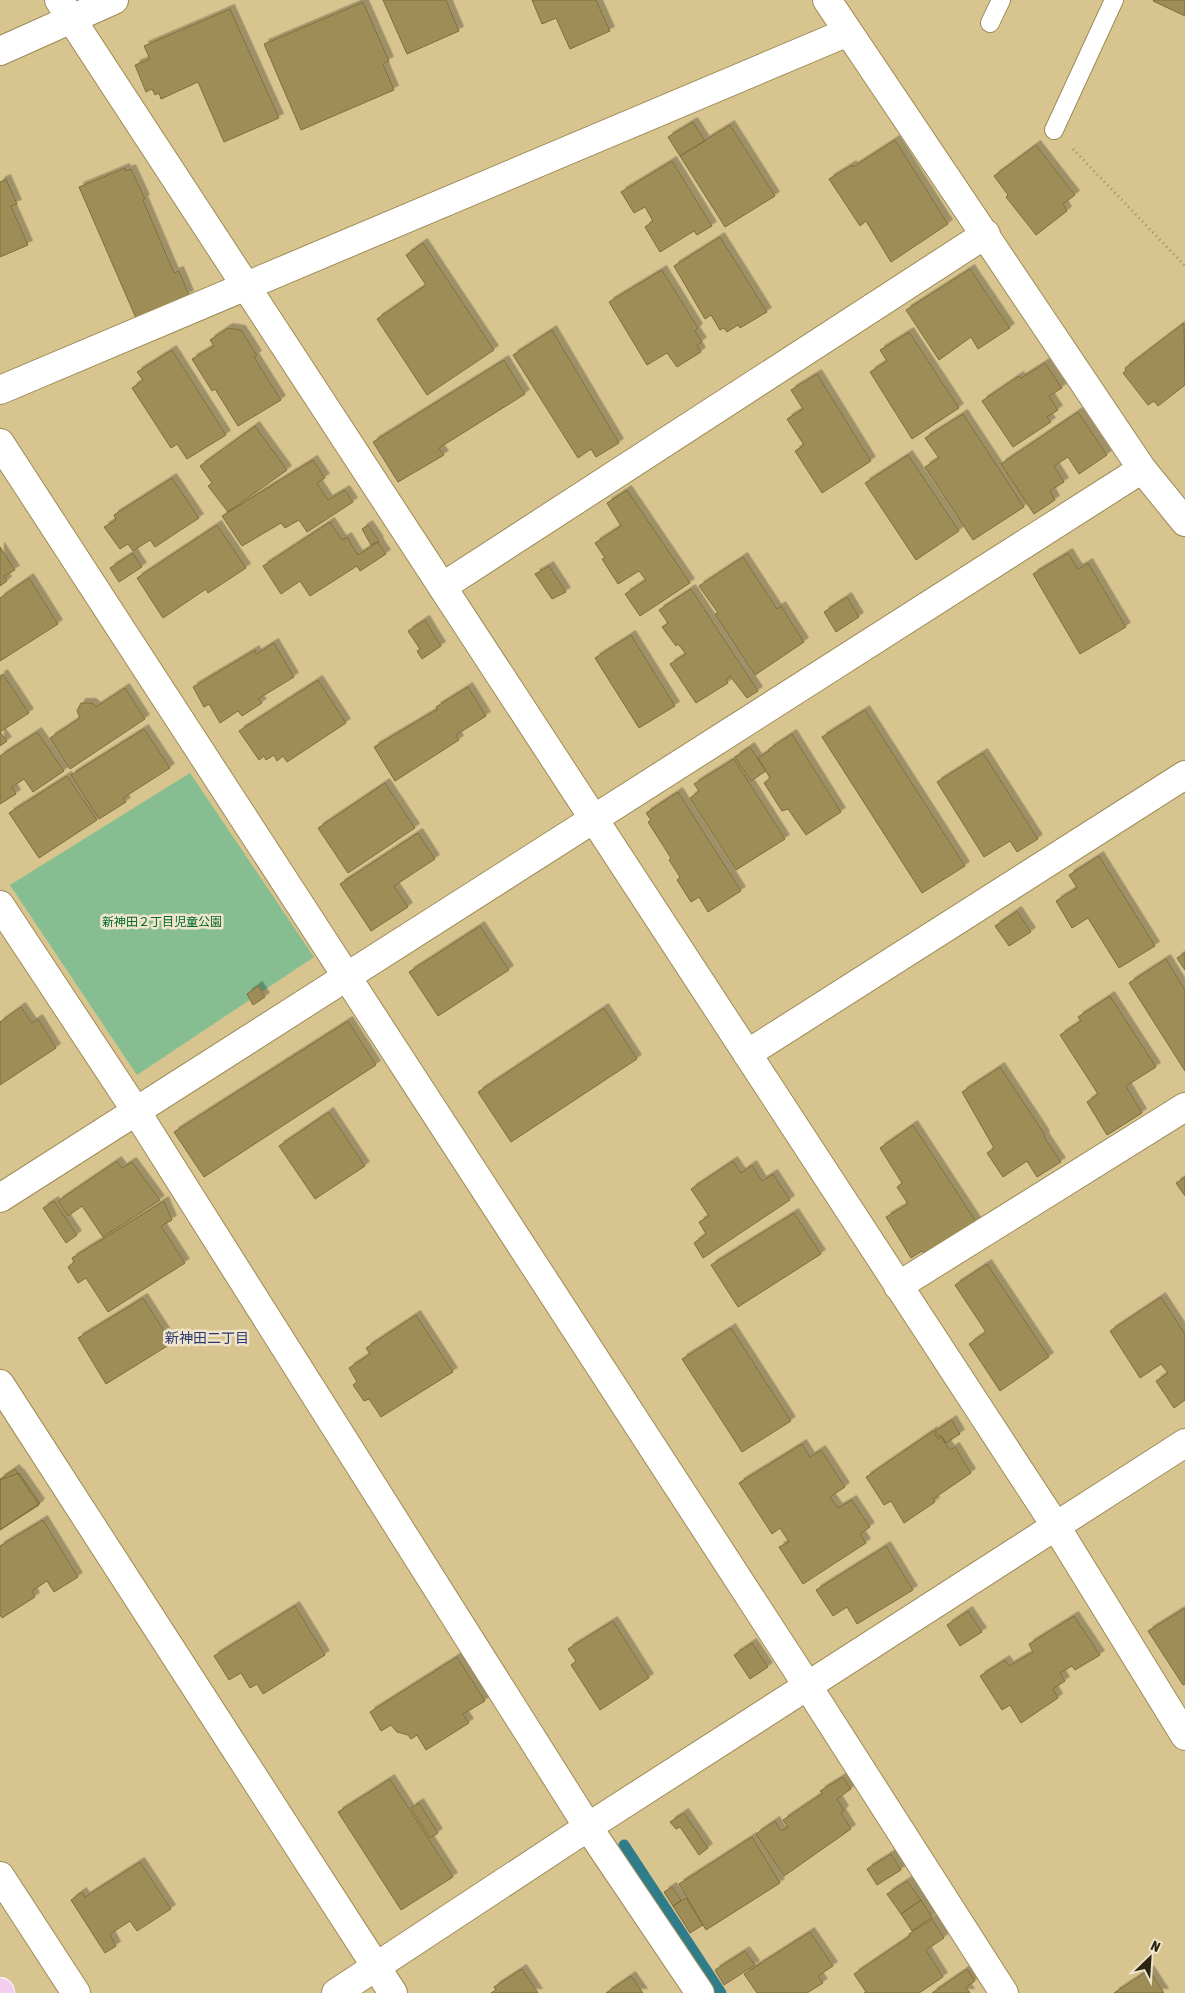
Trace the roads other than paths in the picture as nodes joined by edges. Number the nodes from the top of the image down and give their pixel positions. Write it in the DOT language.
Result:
graph roads {
  1 [pos="114,0"];
  2 [pos="827,0"];
  3 [pos="1001,0"];
  4 [pos="1114,0"];
  5 [pos="65,10"];
  6 [pos="990,23"];
  7 [pos="848,32"];
  8 [pos="0,50"];
  9 [pos="1054,130"];
  10 [pos="986,234"];
  11 [pos="246,286"];
  12 [pos="0,390"];
  13 [pos="0,443"];
  14 [pos="1142,469"];
  15 [pos="1185,522"];
  16 [pos="442,587"];
  17 [pos="1185,775"];
  18 [pos="593,820"];
  19 [pos="0,905"];
  20 [pos="346,977"];
  21 [pos="747,1054"];
  22 [pos="1185,1107"];
  23 [pos="136,1111"];
  24 [pos="0,1198"];
  25 [pos="898,1286"];
  26 [pos="0,1384"];
  27 [pos="1185,1443"];
  28 [pos="1055,1525"];
  29 [pos="807,1685"];
  30 [pos="1185,1736"];
  31 [pos="588,1827"];
  32 [pos="0,1876"];
  33 [pos="376,1966"];
  34 [pos="76,1993"];
  35 [pos="336,1993"];
  36 [pos="393,1993"];
  37 [pos="700,1993"];
  38 [pos="1004,1993"];
  1 -- 5 [label="street"];
  2 -- 7 [label="street"];
  3 -- 6 [label="lane"];
  4 -- 9 [label="lane"];
  5 -- 8 [label="street"];
  5 -- 11 [label="street"];
  7 -- 10 [label="street"];
  7 -- 11 [label="street"];
  10 -- 14 [label="street"];
  10 -- 16 [label="street"];
  11 -- 12 [label="street"];
  11 -- 16 [label="street"];
  13 -- 20 [label="street"];
  14 -- 15 [label="street"];
  14 -- 18 [label="street"];
  16 -- 18 [label="street"];
  17 -- 21 [label="street"];
  18 -- 20 [label="street"];
  18 -- 21 [label="street"];
  19 -- 23 [label="street"];
  20 -- 23 [label="street"];
  20 -- 29 [label="street"];
  21 -- 25 [label="street"];
  22 -- 25 [label="street"];
  23 -- 24 [label="street"];
  23 -- 31 [label="street"];
  25 -- 28 [label="street"];
  26 -- 33 [label="street"];
  27 -- 28 [label="street"];
  28 -- 29 [label="street"];
  28 -- 30 [label="street"];
  29 -- 31 [label="street"];
  29 -- 38 [label="street"];
  31 -- 33 [label="street"];
  31 -- 37 [label="street"];
  32 -- 34 [label="street"];
  33 -- 35 [label="street"];
  33 -- 36 [label="street"];
}
